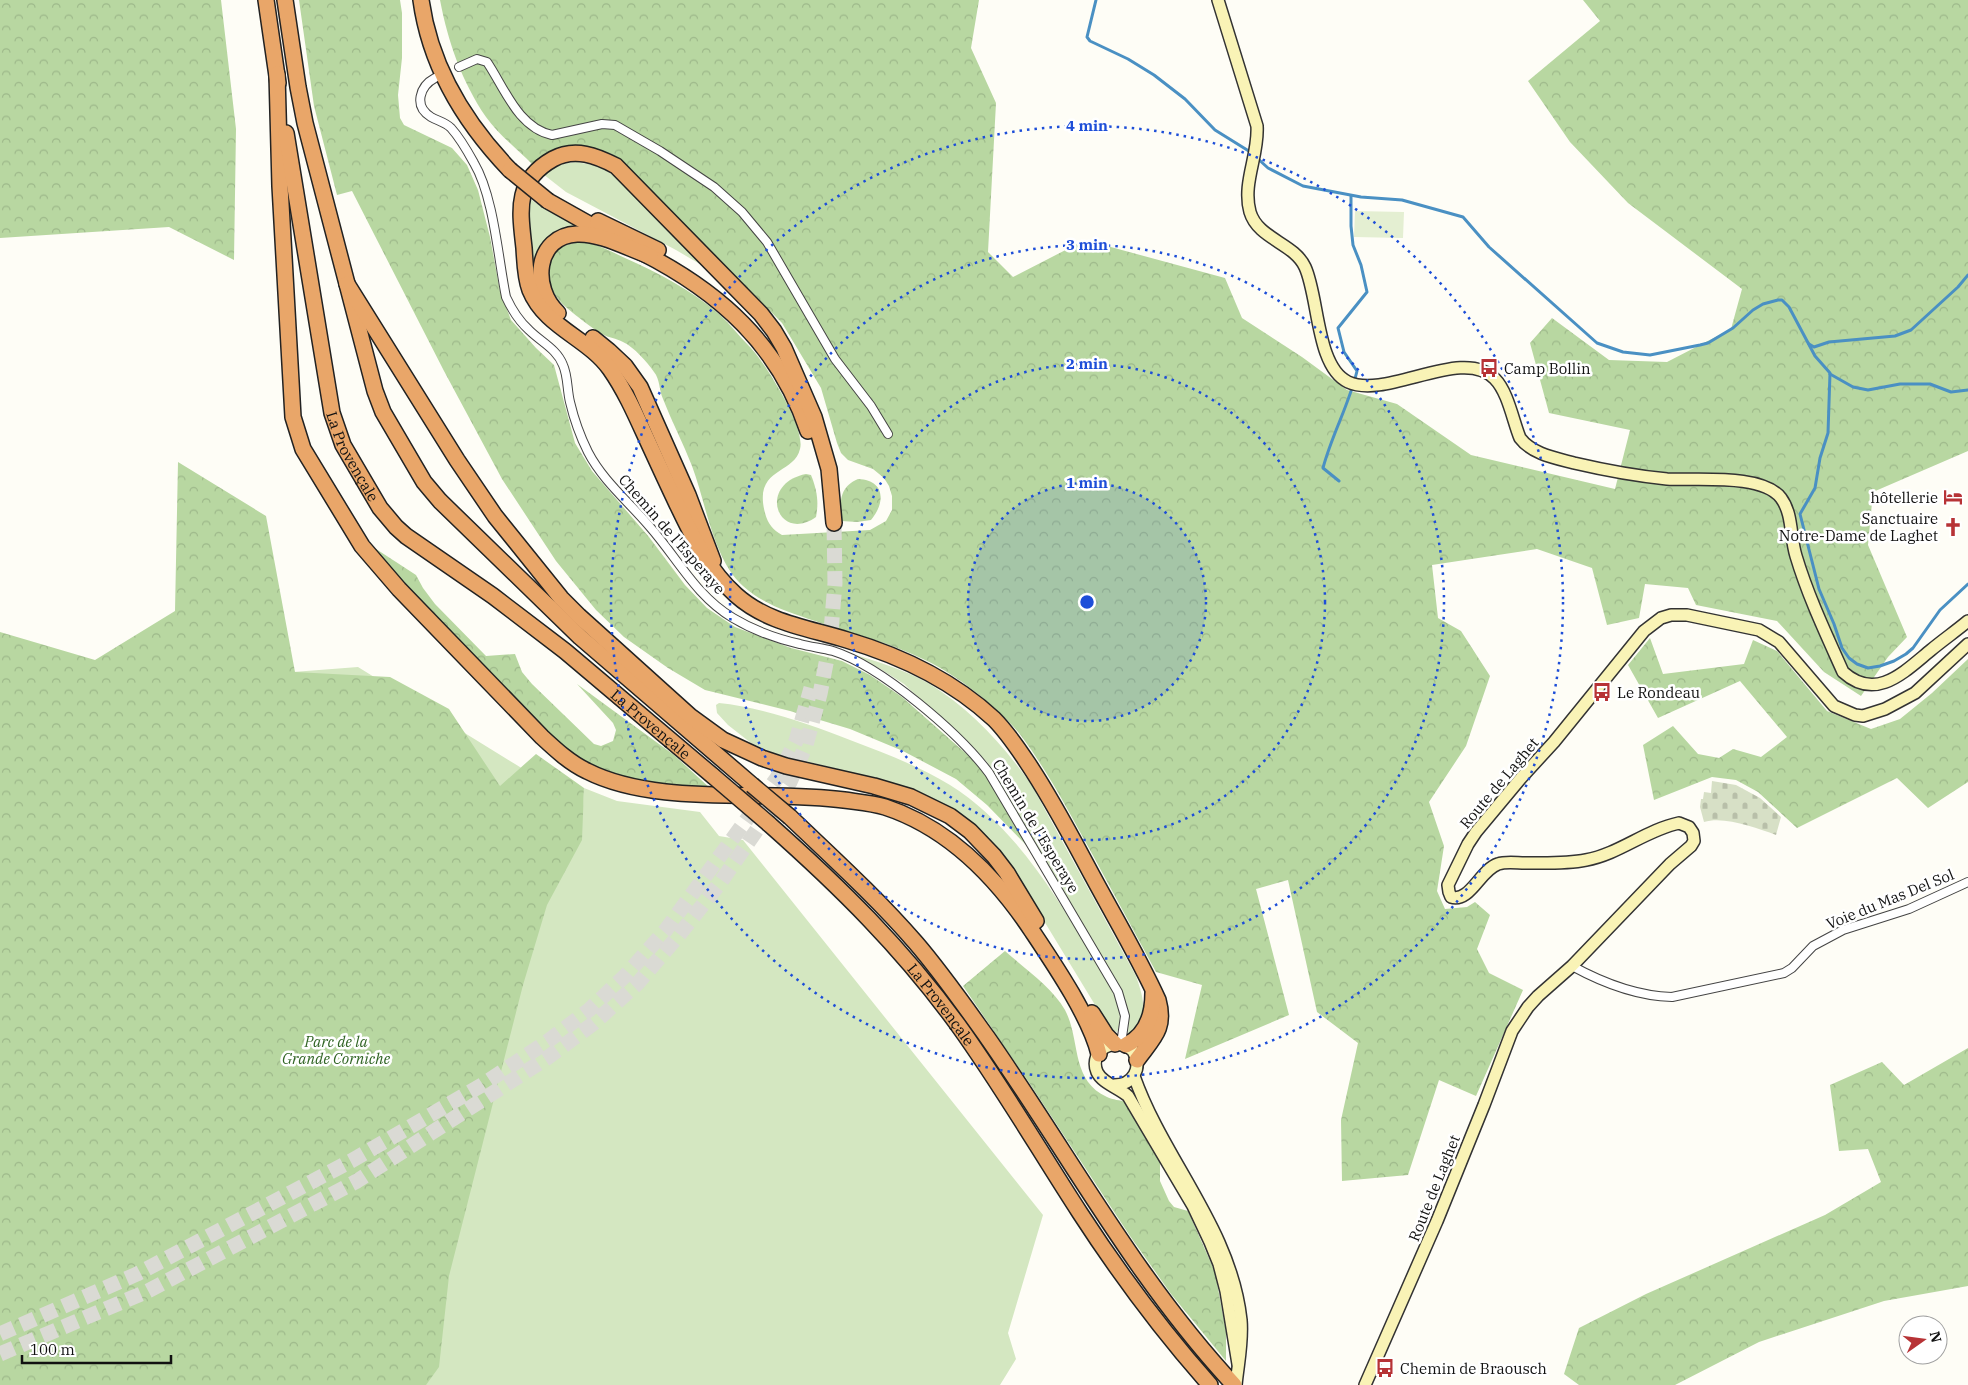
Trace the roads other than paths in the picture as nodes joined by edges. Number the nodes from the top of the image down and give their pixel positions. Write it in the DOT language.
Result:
graph roads {
  1 [pos="266,0"];
  2 [pos="285,0"];
  3 [pos="421,0"];
  4 [pos="430,0"];
  5 [pos="1218,0"];
  6 [pos="459,67"];
  7 [pos="277,74"];
  8 [pos="435,78"];
  9 [pos="513,167"];
  10 [pos="550,197"];
  11 [pos="650,256"];
  12 [pos="347,284"];
  13 [pos="798,380"];
  14 [pos="888,434"];
  15 [pos="719,576"];
  16 [pos="1968,621"];
  17 [pos="1968,644"];
  18 [pos="1968,882"];
  19 [pos="1572,966"];
  20 [pos="1153,989"];
  21 [pos="1120,1044"];
  22 [pos="1099,1054"];
  23 [pos="1137,1060"];
  24 [pos="1134,1076"];
  25 [pos="1114,1085"];
  26 [pos="1238,1364"];
  27 [pos="1210,1385"];
  28 [pos="1235,1385"];
  29 [pos="1365,1385"];
  1 -- 7 [label="highway, La Provençale"];
  2 -- 12 [label="highway, La Provençale"];
  3 -- 9 [label="highway"];
  4 -- 9 [label="highway"];
  5 -- 16 [label="main road"];
  6 -- 14 [label="street"];
  7 -- 22 [label="highway"];
  7 -- 27 [label="highway, La Provençale, bridge"];
  8 -- 21 [label="street, Chemin de l'Esperaye"];
  9 -- 10 [label="highway, bridge"];
  10 -- 11 [label="highway"];
  10 -- 13 [label="highway"];
  11 -- 13 [label="highway"];
  11 -- 15 [label="highway"];
  12 -- 21 [label="highway"];
  12 -- 28 [label="highway, La Provençale, bridge"];
  13 -- 15 [label="highway"];
  15 -- 20 [label="highway"];
  17 -- 19 [label="main road, Route de Laghet"];
  18 -- 19 [label="street, Voie du Mas Del Sol"];
  19 -- 29 [label="main road, Route de Laghet"];
  20 -- 21 [label="highway"];
  20 -- 23 [label="highway"];
  21 -- 22 [label="main road"];
  21 -- 23 [label="main road"];
  22 -- 25 [label="main road"];
  23 -- 24 [label="main road"];
  24 -- 25 [label="main road"];
  24 -- 26 [label="main road"];
  25 -- 26 [label="main road"];
  26 -- 28 [label="main road"];
}
